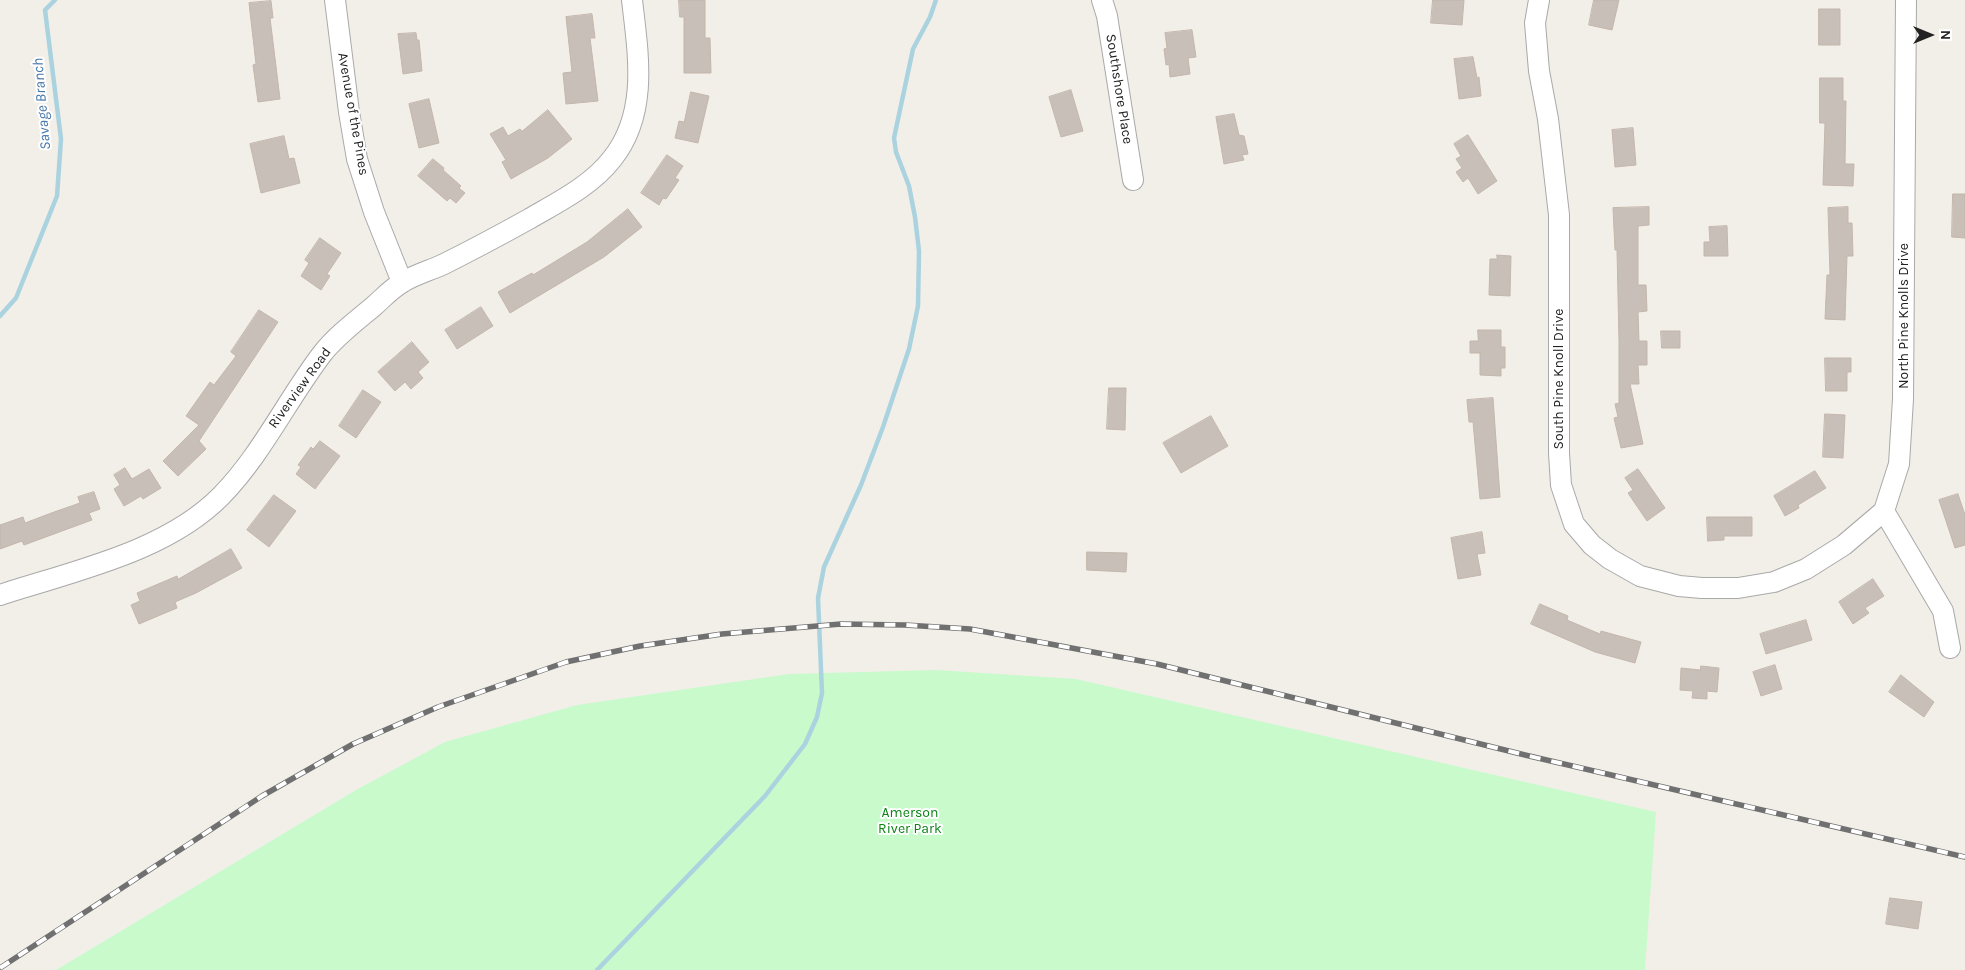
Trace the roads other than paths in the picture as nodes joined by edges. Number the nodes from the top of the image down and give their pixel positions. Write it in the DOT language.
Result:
graph roads {
  1 [pos="335,0"];
  2 [pos="632,0"];
  3 [pos="1102,0"];
  4 [pos="1539,0"];
  5 [pos="1906,0"];
  6 [pos="1133,180"];
  7 [pos="402,282"];
  8 [pos="1884,511"];
  9 [pos="0,595"];
  10 [pos="1950,648"];
  1 -- 7 [label="street, Avenue of the Pines"];
  2 -- 7 [label="street, Riverview Road"];
  3 -- 6 [label="street, Southshore Place"];
  4 -- 8 [label="street, South Pine Knoll Drive"];
  5 -- 8 [label="street, North Pine Knolls Drive"];
  7 -- 9 [label="street, Riverview Road"];
  8 -- 10 [label="street"];
}
